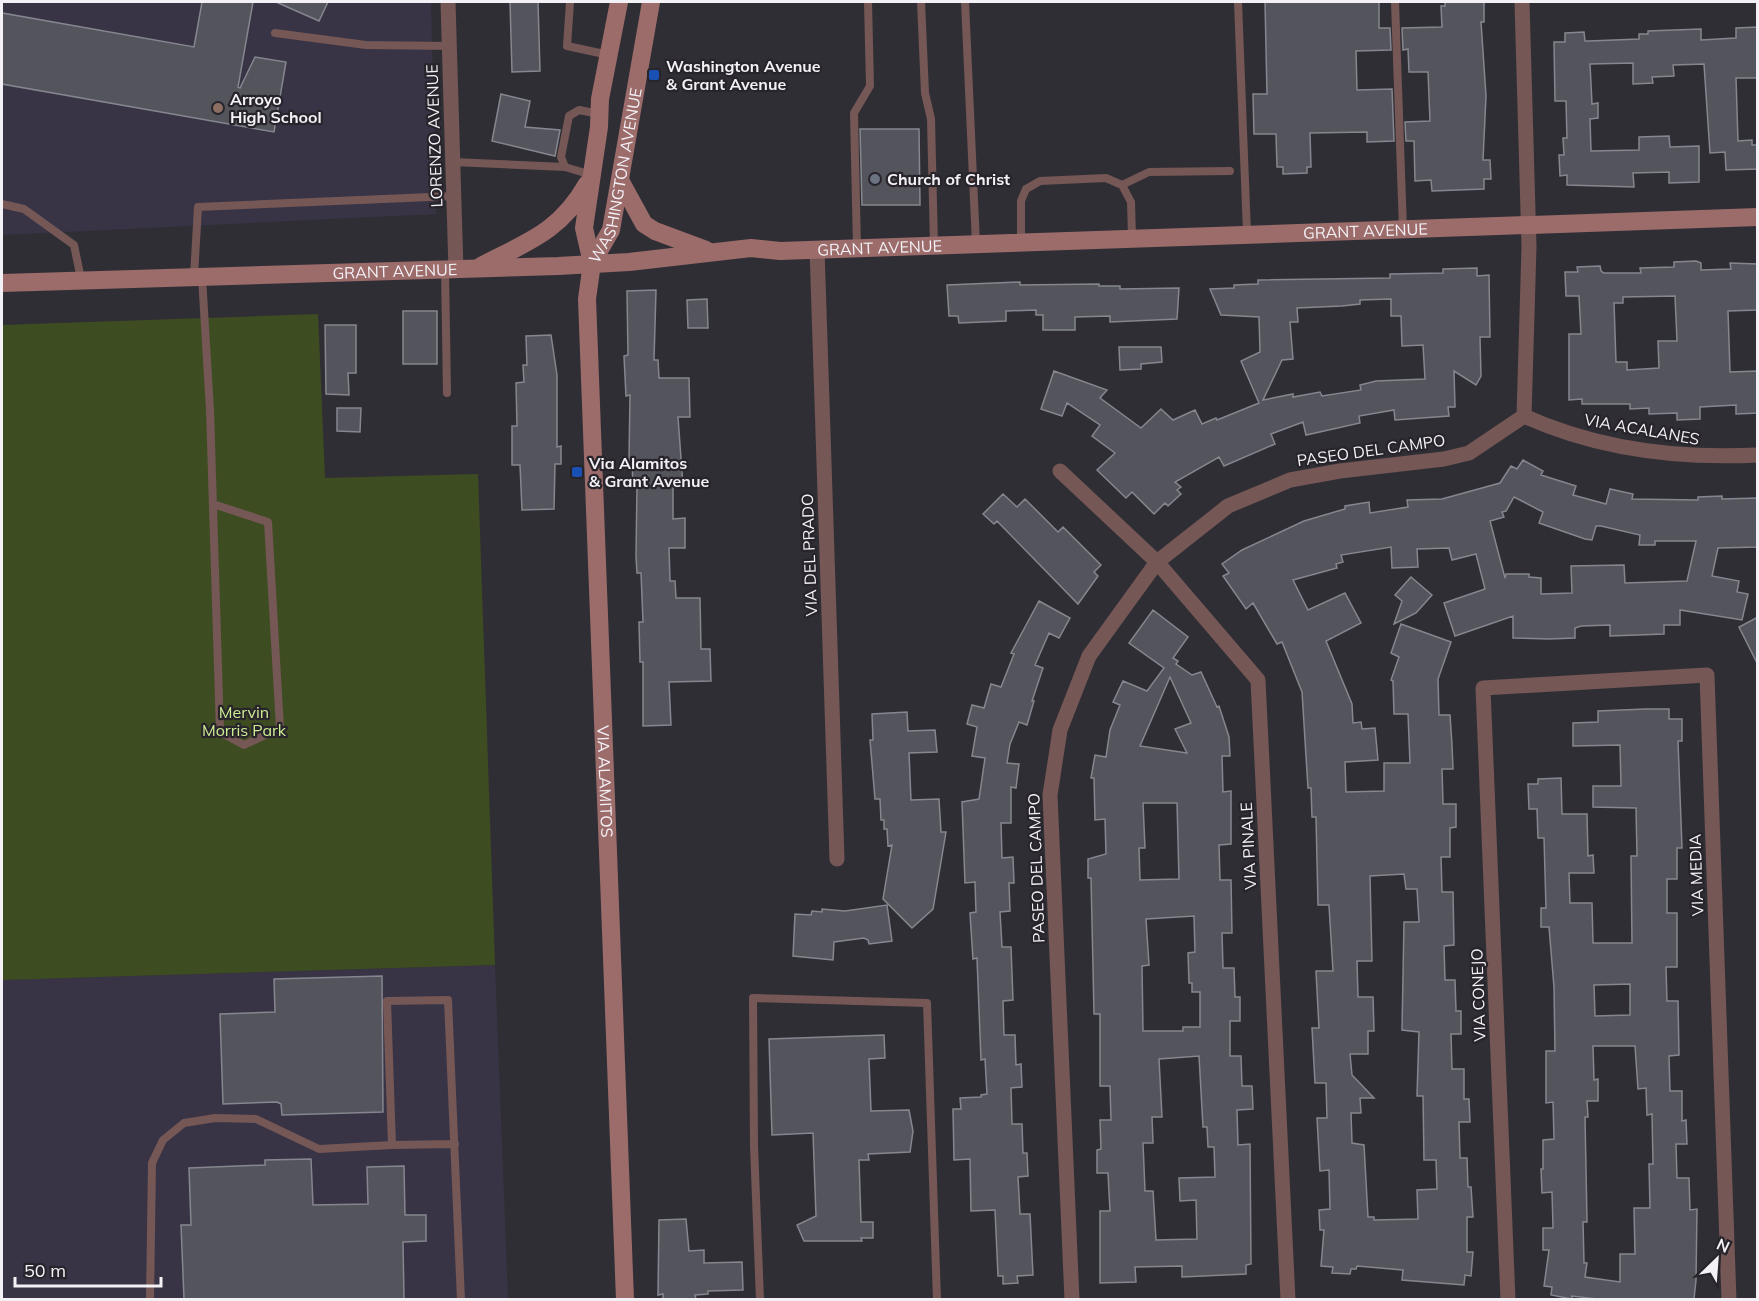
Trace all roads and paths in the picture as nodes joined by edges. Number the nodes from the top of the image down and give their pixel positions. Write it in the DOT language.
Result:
graph roads {
  1 [pos="448,2"];
  2 [pos="570,2"];
  3 [pos="619,2"];
  4 [pos="651,2"];
  5 [pos="868,2"];
  6 [pos="921,2"];
  7 [pos="965,2"];
  8 [pos="1238,2"];
  9 [pos="1395,2"];
  10 [pos="1522,2"];
  11 [pos="275,33"];
  12 [pos="449,46"];
  13 [pos="609,55"];
  14 [pos="600,114"];
  15 [pos="453,162"];
  16 [pos="565,167"];
  17 [pos="1230,171"];
  18 [pos="592,175"];
  19 [pos="621,182"];
  20 [pos="1122,185"];
  21 [pos="454,196"];
  22 [pos="2,204"];
  23 [pos="1758,217"];
  24 [pos="1529,225"];
  25 [pos="1403,229"];
  26 [pos="1247,233"];
  27 [pos="1132,238"];
  28 [pos="1021,242"];
  29 [pos="976,244"];
  30 [pos="934,245"];
  31 [pos="857,248"];
  32 [pos="817,249"];
  33 [pos="711,251"];
  34 [pos="592,263"];
  35 [pos="475,269"];
  36 [pos="451,270"];
  37 [pos="198,277"];
  38 [pos="81,281"];
  39 [pos="2,283"];
  40 [pos="447,393"];
  41 [pos="1524,416"];
  42 [pos="1758,455"];
  43 [pos="1059,471"];
  44 [pos="213,504"];
  45 [pos="1157,562"];
  46 [pos="1483,688"];
  47 [pos="837,859"];
  48 [pos="454,1144"];
  49 [pos="392,1145"];
  50 [pos="150,1299"];
  51 [pos="461,1299"];
  52 [pos="625,1299"];
  53 [pos="760,1299"];
  54 [pos="937,1299"];
  55 [pos="1072,1299"];
  56 [pos="1288,1299"];
  57 [pos="1508,1299"];
  58 [pos="1729,1299"];
  1 -- 12 [label="street, LORENZO AVENUE"];
  2 -- 13 [label="lane"];
  3 -- 13 [label="main road, WASHINGTON AVENUE"];
  4 -- 19 [label="main road, WASHINGTON AVENUE"];
  5 -- 31 [label="lane"];
  6 -- 30 [label="lane"];
  7 -- 29 [label="lane"];
  8 -- 26 [label="lane"];
  9 -- 25 [label="lane"];
  10 -- 24 [label="street"];
  11 -- 12 [label="lane"];
  12 -- 15 [label="street, LORENZO AVENUE"];
  13 -- 14 [label="main road, WASHINGTON AVENUE"];
  14 -- 16 [label="lane"];
  14 -- 18 [label="main road, WASHINGTON AVENUE"];
  15 -- 16 [label="lane"];
  15 -- 21 [label="street, LORENZO AVENUE"];
  16 -- 18 [label="lane"];
  17 -- 20 [label="lane"];
  18 -- 34 [label="main road, WASHINGTON AVENUE"];
  18 -- 35 [label="main road"];
  19 -- 33 [label="main road"];
  19 -- 34 [label="main road, WASHINGTON AVENUE"];
  20 -- 27 [label="lane"];
  20 -- 28 [label="lane"];
  21 -- 36 [label="street, LORENZO AVENUE"];
  21 -- 37 [label="lane"];
  22 -- 38 [label="lane"];
  23 -- 24 [label="main road, GRANT AVENUE"];
  24 -- 25 [label="main road, GRANT AVENUE"];
  24 -- 41 [label="street"];
  25 -- 26 [label="main road, GRANT AVENUE"];
  26 -- 27 [label="main road, GRANT AVENUE"];
  27 -- 28 [label="main road, GRANT AVENUE"];
  28 -- 29 [label="main road, GRANT AVENUE"];
  29 -- 30 [label="main road, GRANT AVENUE"];
  30 -- 31 [label="main road, GRANT AVENUE"];
  31 -- 32 [label="main road, GRANT AVENUE"];
  32 -- 33 [label="main road, GRANT AVENUE"];
  32 -- 47 [label="street, VIA DEL PRADO"];
  33 -- 34 [label="main road, GRANT AVENUE"];
  34 -- 35 [label="main road, GRANT AVENUE"];
  34 -- 52 [label="main road, VIA ALAMITOS"];
  35 -- 36 [label="main road, GRANT AVENUE"];
  36 -- 37 [label="main road, GRANT AVENUE"];
  36 -- 40 [label="lane"];
  37 -- 38 [label="main road, GRANT AVENUE"];
  37 -- 44 [label="lane"];
  38 -- 39 [label="main road, GRANT AVENUE"];
  41 -- 42 [label="street, VIA ACALANES"];
  41 -- 45 [label="street, PASEO DEL CAMPO"];
  43 -- 45 [label="street, VIA PINALE"];
  44 -- 44 [label="lane"];
  45 -- 55 [label="street, PASEO DEL CAMPO"];
  45 -- 56 [label="street, VIA PINALE"];
  46 -- 57 [label="street, VIA CONEJO"];
  46 -- 58 [label="street, VIA MEDIA"];
  48 -- 49 [label="lane"];
  48 -- 49 [label="lane"];
  48 -- 51 [label="lane"];
  49 -- 50 [label="lane"];
  53 -- 54 [label="lane"];
}
